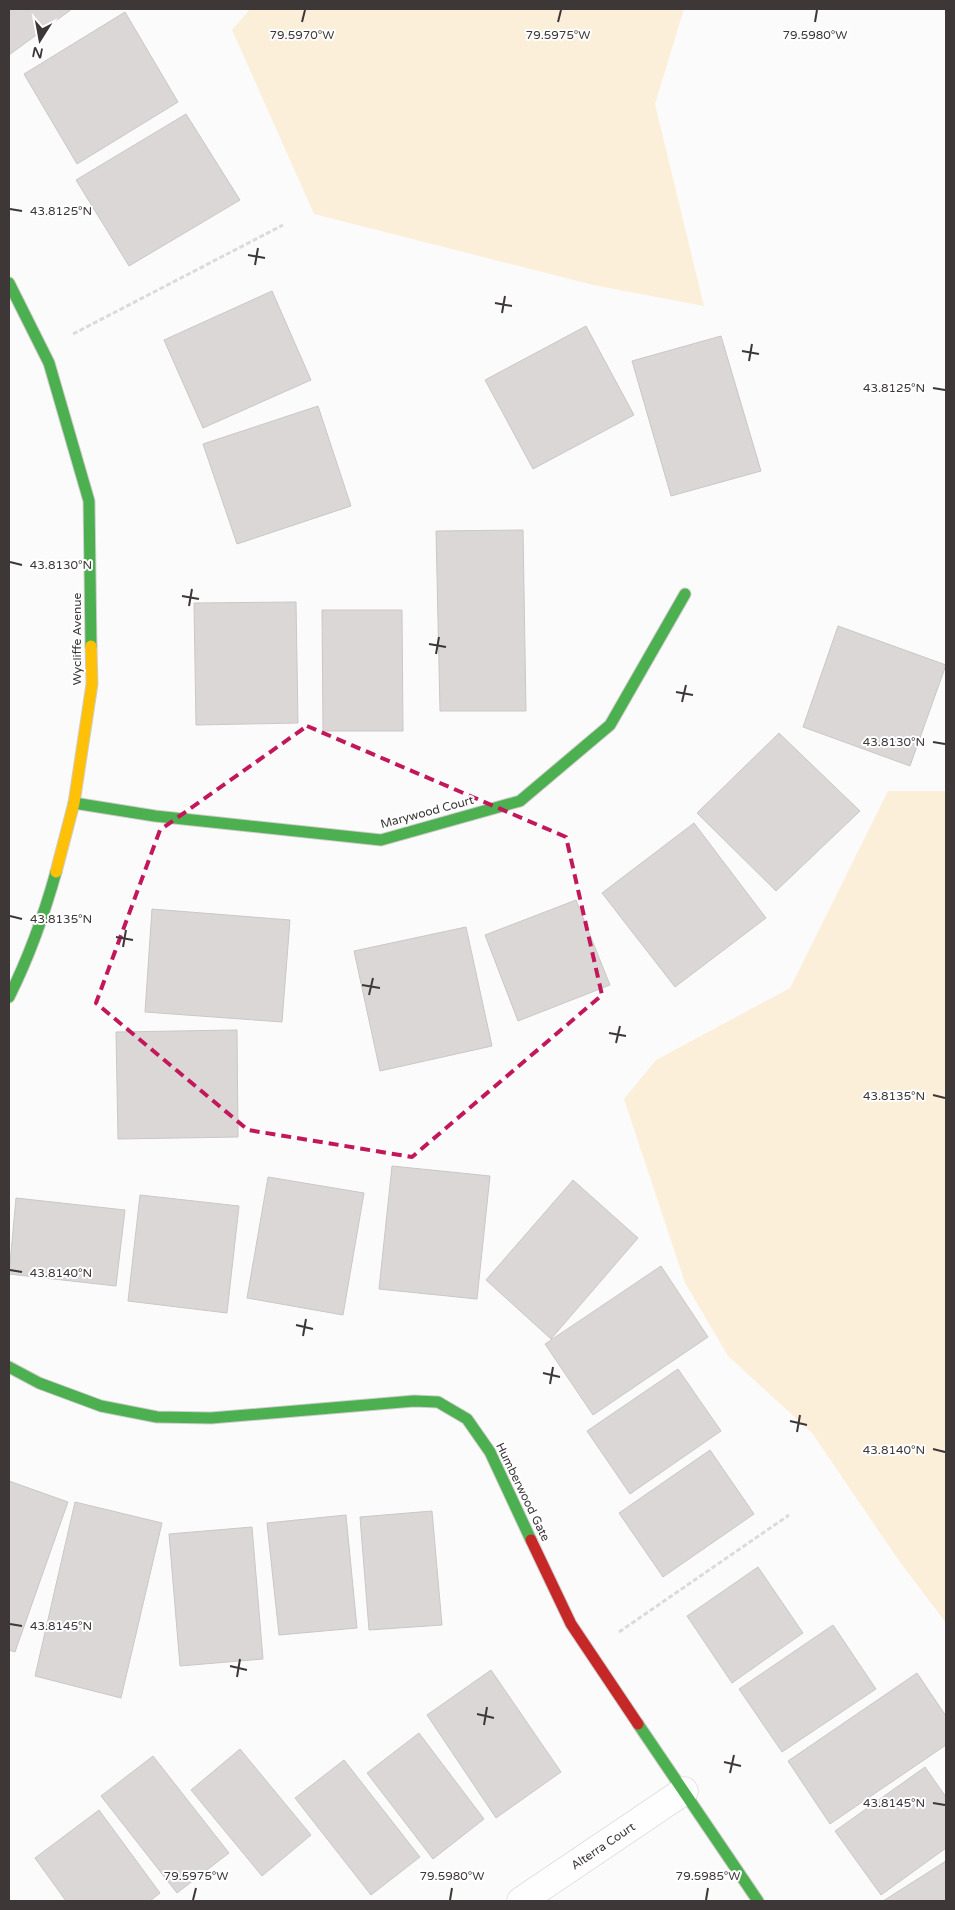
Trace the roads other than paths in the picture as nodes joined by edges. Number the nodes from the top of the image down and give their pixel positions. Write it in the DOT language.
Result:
graph roads {
  1 [pos="9,283"];
  2 [pos="684,594"];
  3 [pos="74,803"];
  4 [pos="9,997"];
  5 [pos="9,1367"];
  6 [pos="684,1791"];
  7 [pos="521,1901"];
  8 [pos="758,1901"];
  1 -- 3 [label="street, Wycliffe Avenue"];
  2 -- 3 [label="street, Marywood Court"];
  3 -- 4 [label="street, Wycliffe Avenue"];
  5 -- 6 [label="street, Humberwood Gate"];
  6 -- 7 [label="street, Alterra Court"];
  6 -- 8 [label="street, Humberwood Gate"];
}
